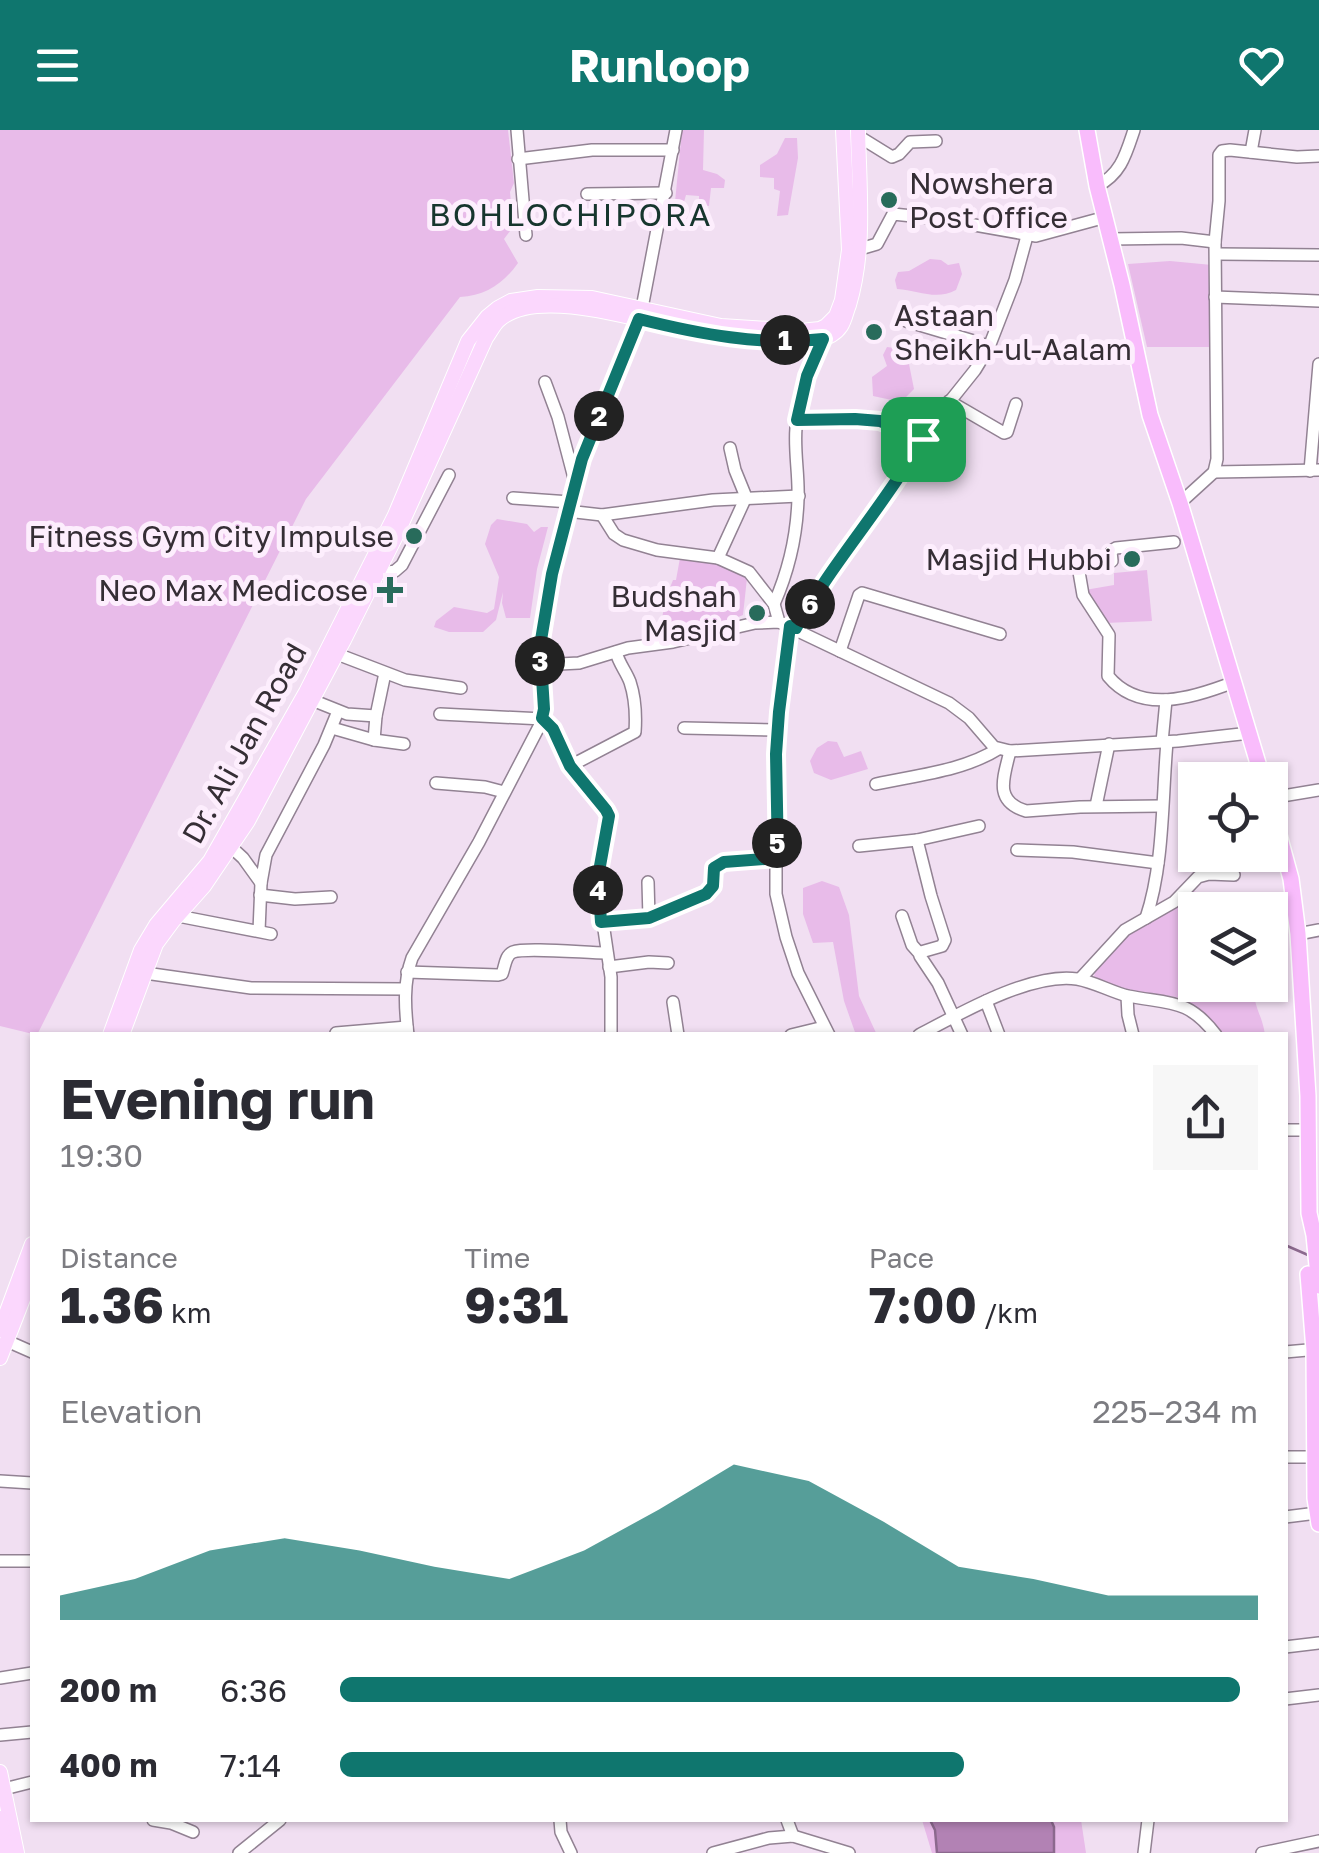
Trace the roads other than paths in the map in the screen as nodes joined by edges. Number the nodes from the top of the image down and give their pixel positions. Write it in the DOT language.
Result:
graph roads {
  1 [pos="517,130"];
  2 [pos="676,130"];
  3 [pos="843,130"];
  4 [pos="1087,130"];
  5 [pos="1134,130"];
  6 [pos="1256,130"];
  7 [pos="858,133"];
  8 [pos="936,141"];
  9 [pos="673,150"];
  10 [pos="1251,152"];
  11 [pos="1319,156"];
  12 [pos="518,159"];
  13 [pos="1096,186"];
  14 [pos="587,194"];
  15 [pos="666,194"];
  16 [pos="1106,216"];
  17 [pos="526,235"];
  18 [pos="1027,236"];
  19 [pos="1111,239"];
  20 [pos="1216,248"];
  21 [pos="860,249"];
  22 [pos="1319,255"];
  23 [pos="1215,297"];
  24 [pos="1319,300"];
  25 [pos="640,314"];
  26 [pos="906,321"];
  27 [pos="823,339"];
  28 [pos="989,348"];
  29 [pos="1319,364"];
  30 [pos="545,382"];
  31 [pos="949,401"];
  32 [pos="1016,404"];
  33 [pos="797,420"];
  34 [pos="923,439"];
  35 [pos="730,448"];
  36 [pos="1314,470"];
  37 [pos="1214,472"];
  38 [pos="449,475"];
  39 [pos="575,482"];
  40 [pos="799,496"];
  41 [pos="746,497"];
  42 [pos="512,498"];
  43 [pos="1180,504"];
  44 [pos="569,507"];
  45 [pos="602,515"];
  46 [pos="1183,540"];
  47 [pos="718,558"];
  48 [pos="377,574"];
  49 [pos="774,604"];
  50 [pos="789,625"];
  51 [pos="1000,634"];
  52 [pos="840,651"];
  53 [pos="616,652"];
  54 [pos="337,654"];
  55 [pos="540,664"];
  56 [pos="384,674"];
  57 [pos="1234,682"];
  58 [pos="461,688"];
  59 [pos="312,700"];
  60 [pos="1166,700"];
  61 [pos="338,711"];
  62 [pos="440,714"];
  63 [pos="376,716"];
  64 [pos="542,718"];
  65 [pos="332,728"];
  66 [pos="684,728"];
  67 [pos="778,730"];
  68 [pos="1250,733"];
  69 [pos="374,740"];
  70 [pos="1165,742"];
  71 [pos="404,744"];
  72 [pos="1109,744"];
  73 [pos="1004,750"];
  74 [pos="1259,762"];
  75 [pos="570,766"];
  76 [pos="436,783"];
  77 [pos="876,784"];
  78 [pos="1319,790"];
  79 [pos="504,792"];
  80 [pos="1288,796"];
  81 [pos="1096,806"];
  82 [pos="1162,806"];
  83 [pos="979,826"];
  84 [pos="918,840"];
  85 [pos="859,846"];
  86 [pos="231,847"];
  87 [pos="1016,850"];
  88 [pos="778,858"];
  89 [pos="1158,863"];
  90 [pos="1288,865"];
  91 [pos="1234,875"];
  92 [pos="648,882"];
  93 [pos="260,889"];
  94 [pos="332,897"];
  95 [pos="178,916"];
  96 [pos="902,916"];
  97 [pos="649,918"];
  98 [pos="1146,918"];
  99 [pos="601,922"];
  100 [pos="1319,930"];
  101 [pos="1298,934"];
  102 [pos="606,953"];
  103 [pos="920,954"];
  104 [pos="668,963"];
  105 [pos="609,967"];
  106 [pos="406,972"];
  107 [pos="144,974"];
  108 [pos="1080,979"];
  109 [pos="405,989"];
  110 [pos="1127,996"];
  111 [pos="986,1001"];
  112 [pos="674,1002"];
  113 [pos="955,1016"];
  114 [pos="408,1031"];
  115 [pos="826,1031"];
  116 [pos="111,1032"];
  117 [pos="123,1032"];
  118 [pos="372,1032"];
  119 [pos="612,1032"];
  120 [pos="678,1032"];
  121 [pos="924,1032"];
  122 [pos="961,1032"];
  123 [pos="998,1032"];
  124 [pos="1132,1032"];
  125 [pos="1214,1032"];
  126 [pos="1313,1069"];
  127 [pos="1288,1130"];
  128 [pos="1308,1130"];
  129 [pos="1314,1174"];
  130 [pos="1311,1224"];
  131 [pos="30,1251"];
  132 [pos="1312,1266"];
  133 [pos="30,1280"];
  134 [pos="1319,1286"];
  135 [pos="4,1336"];
  136 [pos="1317,1350"];
  137 [pos="30,1351"];
  138 [pos="1288,1352"];
  139 [pos="0,1358"];
  140 [pos="1317,1419"];
  141 [pos="1288,1457"];
  142 [pos="1315,1457"];
  143 [pos="0,1481"];
  144 [pos="30,1483"];
  145 [pos="1288,1517"];
  146 [pos="1318,1518"];
  147 [pos="0,1561"];
  148 [pos="30,1561"];
  149 [pos="1319,1643"];
  150 [pos="1288,1647"];
  151 [pos="30,1673"];
  152 [pos="0,1678"];
  153 [pos="1319,1695"];
  154 [pos="1288,1699"];
  155 [pos="30,1732"];
  156 [pos="0,1735"];
  157 [pos="0,1772"];
  158 [pos="30,1782"];
  159 [pos="4,1789"];
  160 [pos="0,1818"];
  161 [pos="162,1822"];
  162 [pos="278,1822"];
  163 [pos="560,1822"];
  164 [pos="788,1822"];
  165 [pos="1147,1822"];
  166 [pos="193,1832"];
  167 [pos="795,1836"];
  168 [pos="1319,1841"];
  169 [pos="7,1853"];
  170 [pos="17,1853"];
  171 [pos="239,1853"];
  172 [pos="571,1853"];
  173 [pos="713,1853"];
  174 [pos="804,1853"];
  175 [pos="849,1853"];
  176 [pos="1144,1853"];
  177 [pos="1262,1853"];
  1 -- 12 [label="street"];
  2 -- 9 [label="street"];
  3 -- 25 [label="main road, Dr. Ali Jan Road"];
  4 -- 13 [label="highway"];
  5 -- 13 [label="street"];
  6 -- 10 [label="street"];
  7 -- 8 [label="street"];
  7 -- 21 [label="main road"];
  9 -- 12 [label="street"];
  9 -- 15 [label="street"];
  10 -- 11 [label="street"];
  10 -- 20 [label="street"];
  12 -- 17 [label="street"];
  13 -- 16 [label="highway"];
  14 -- 15 [label="street"];
  15 -- 25 [label="street"];
  16 -- 18 [label="street"];
  16 -- 19 [label="highway"];
  18 -- 21 [label="street"];
  18 -- 28 [label="street"];
  19 -- 20 [label="street"];
  19 -- 43 [label="highway"];
  20 -- 22 [label="street"];
  20 -- 23 [label="street"];
  21 -- 27 [label="main road"];
  23 -- 24 [label="street"];
  23 -- 37 [label="street"];
  25 -- 27 [label="main road, Dr. Ali Jan Road"];
  25 -- 39 [label="street"];
  25 -- 48 [label="main road, Dr. Ali Jan Road"];
  25 -- 116 [label="main road, Dr. Ali Jan Road"];
  26 -- 28 [label="street"];
  27 -- 33 [label="street"];
  28 -- 31 [label="street"];
  29 -- 36 [label="street"];
  30 -- 39 [label="street"];
  31 -- 32 [label="street"];
  31 -- 34 [label="street"];
  33 -- 34 [label="street"];
  33 -- 40 [label="street"];
  34 -- 50 [label="street"];
  35 -- 41 [label="street"];
  36 -- 37 [label="street"];
  37 -- 43 [label="street"];
  38 -- 48 [label="street"];
  39 -- 44 [label="street"];
  40 -- 41 [label="street"];
  40 -- 49 [label="street"];
  41 -- 45 [label="street"];
  41 -- 47 [label="street"];
  42 -- 44 [label="street"];
  43 -- 46 [label="highway"];
  44 -- 45 [label="street"];
  44 -- 55 [label="street"];
  45 -- 47 [label="street"];
  46 -- 57 [label="highway"];
  46 -- 60 [label="street"];
  47 -- 49 [label="street"];
  48 -- 54 [label="main road, Dr. Ali Jan Road"];
  49 -- 50 [label="street"];
  50 -- 52 [label="street"];
  50 -- 53 [label="street"];
  50 -- 67 [label="street"];
  51 -- 52 [label="street"];
  52 -- 73 [label="street"];
  53 -- 55 [label="street"];
  53 -- 75 [label="street"];
  54 -- 56 [label="street"];
  54 -- 59 [label="main road, Dr. Ali Jan Road"];
  55 -- 64 [label="street"];
  56 -- 58 [label="street"];
  56 -- 63 [label="street"];
  57 -- 60 [label="street"];
  57 -- 68 [label="highway"];
  59 -- 61 [label="street"];
  59 -- 86 [label="main road, Dr. Ali Jan Road"];
  60 -- 70 [label="street"];
  61 -- 63 [label="street"];
  61 -- 65 [label="street"];
  62 -- 64 [label="street"];
  63 -- 69 [label="street"];
  64 -- 75 [label="street"];
  64 -- 79 [label="street"];
  65 -- 69 [label="street"];
  65 -- 93 [label="street"];
  66 -- 67 [label="street"];
  67 -- 88 [label="street"];
  68 -- 70 [label="street"];
  68 -- 74 [label="highway"];
  69 -- 71 [label="street"];
  70 -- 72 [label="street"];
  70 -- 82 [label="street"];
  72 -- 73 [label="street"];
  72 -- 81 [label="street"];
  73 -- 77 [label="street"];
  73 -- 81 [label="street"];
  75 -- 99 [label="street"];
  76 -- 79 [label="street"];
  78 -- 80 [label="street"];
  79 -- 106 [label="street"];
  81 -- 82 [label="street"];
  82 -- 89 [label="street"];
  83 -- 84 [label="street"];
  84 -- 85 [label="street"];
  84 -- 103 [label="street"];
  86 -- 93 [label="street"];
  86 -- 95 [label="main road, Dr. Ali Jan Road"];
  87 -- 89 [label="street"];
  88 -- 97 [label="street"];
  88 -- 115 [label="street"];
  89 -- 98 [label="street"];
  90 -- 101 [label="highway"];
  91 -- 98 [label="street"];
  92 -- 97 [label="street"];
  93 -- 94 [label="street"];
  93 -- 95 [label="street"];
  95 -- 107 [label="main road, Dr. Ali Jan Road"];
  96 -- 103 [label="street"];
  97 -- 99 [label="street"];
  98 -- 108 [label="street"];
  99 -- 102 [label="street"];
  100 -- 101 [label="street"];
  101 -- 126 [label="highway"];
  102 -- 105 [label="street"];
  102 -- 106 [label="street"];
  103 -- 113 [label="street"];
  104 -- 105 [label="street"];
  105 -- 119 [label="street"];
  106 -- 109 [label="street"];
  107 -- 109 [label="street"];
  107 -- 117 [label="main road, Dr. Ali Jan Road"];
  108 -- 110 [label="street"];
  108 -- 111 [label="street"];
  109 -- 114 [label="street"];
  110 -- 124 [label="street"];
  110 -- 125 [label="street"];
  111 -- 113 [label="street"];
  111 -- 123 [label="street"];
  112 -- 120 [label="street"];
  113 -- 121 [label="street"];
  113 -- 122 [label="street"];
  114 -- 118 [label="street"];
  126 -- 128 [label="highway"];
  127 -- 128 [label="street"];
  128 -- 129 [label="highway"];
  129 -- 130 [label="highway"];
  130 -- 132 [label="highway"];
  131 -- 135 [label="main road"];
  132 -- 134 [label="highway"];
  132 -- 136 [label="highway"];
  133 -- 135 [label="main road"];
  135 -- 137 [label="street"];
  135 -- 139 [label="main road"];
  136 -- 138 [label="street"];
  136 -- 140 [label="highway"];
  140 -- 142 [label="highway"];
  141 -- 142 [label="street"];
  142 -- 146 [label="highway"];
  143 -- 144 [label="street"];
  145 -- 146 [label="street"];
  147 -- 148 [label="street"];
  149 -- 150 [label="street"];
  151 -- 152 [label="street"];
  153 -- 154 [label="street"];
  155 -- 156 [label="street"];
  157 -- 159 [label="main road"];
  158 -- 159 [label="street"];
  159 -- 170 [label="main road"];
  160 -- 169 [label="main road"];
  161 -- 166 [label="street"];
  162 -- 171 [label="street"];
  163 -- 172 [label="street"];
  164 -- 167 [label="street"];
  165 -- 176 [label="street"];
  167 -- 173 [label="street"];
  167 -- 174 [label="street"];
  167 -- 175 [label="street"];
  168 -- 177 [label="street"];
}
